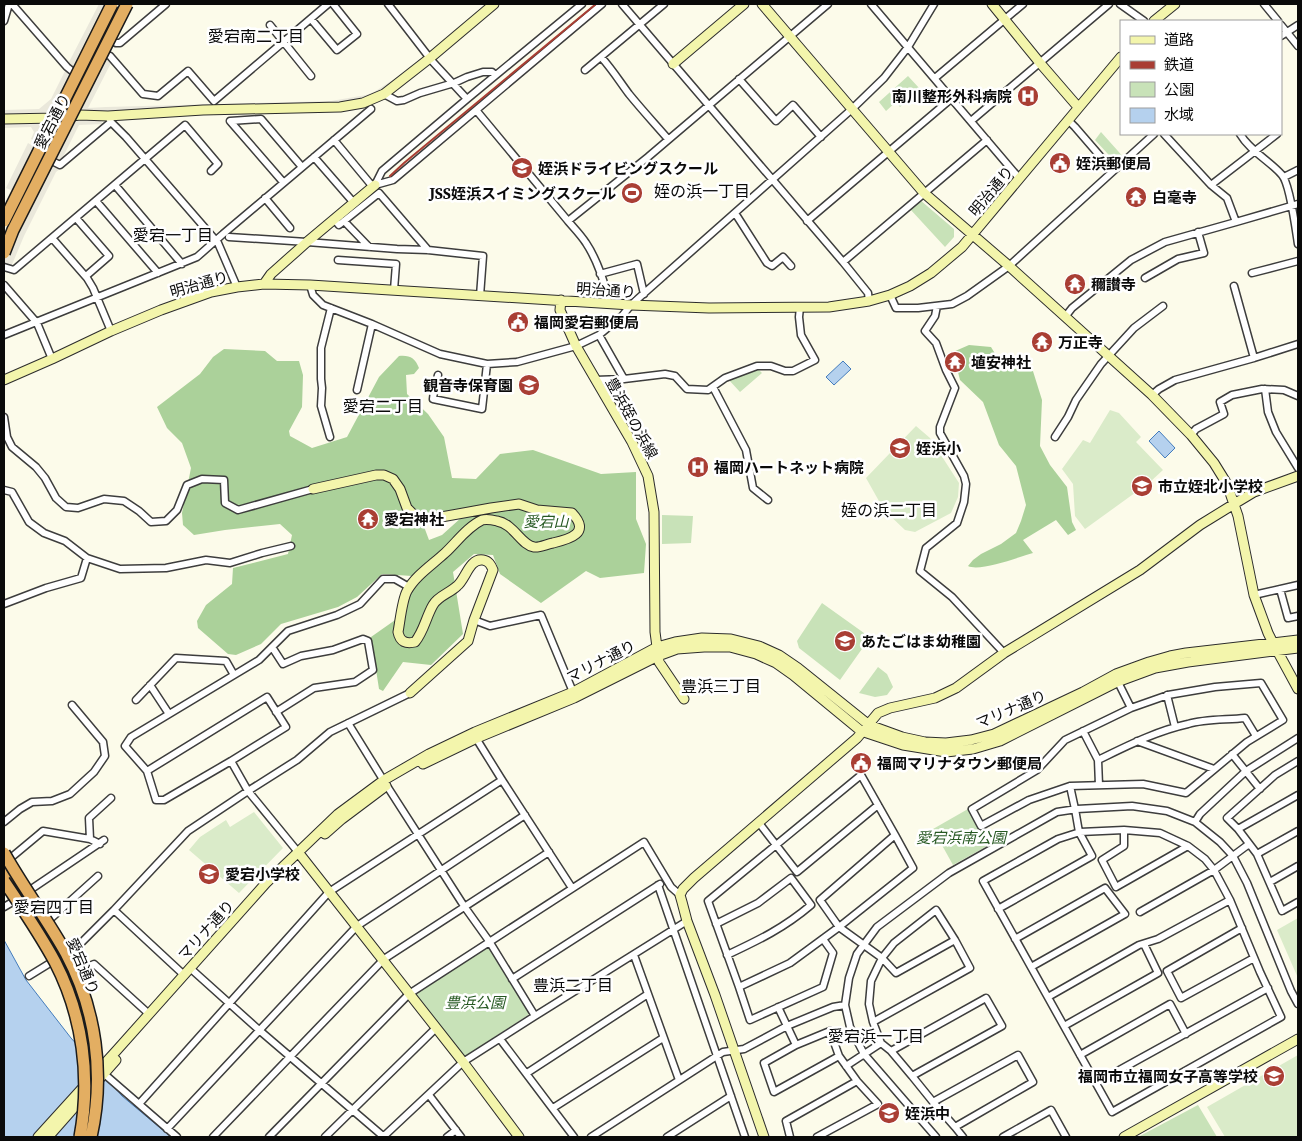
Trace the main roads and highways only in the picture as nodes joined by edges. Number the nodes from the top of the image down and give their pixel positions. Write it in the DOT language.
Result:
graph roads {
  1 [pos="112,4"];
  2 [pos="122,4"];
  3 [pos="127,4"];
  4 [pos="88,82"];
  5 [pos="4,221"];
  6 [pos="4,252"];
  7 [pos="4,860"];
  8 [pos="4,881"];
  9 [pos="81,1137"];
  10 [pos="91,1137"];
  1 -- 5 [label="highway, bridge"];
  2 -- 4 [label="highway, bridge"];
  3 -- 4 [label="highway, bridge"];
  4 -- 6 [label="highway, bridge"];
  7 -- 9 [label="highway, bridge"];
  7 -- 10 [label="highway, bridge"];
  8 -- 9 [label="highway, bridge"];
}
